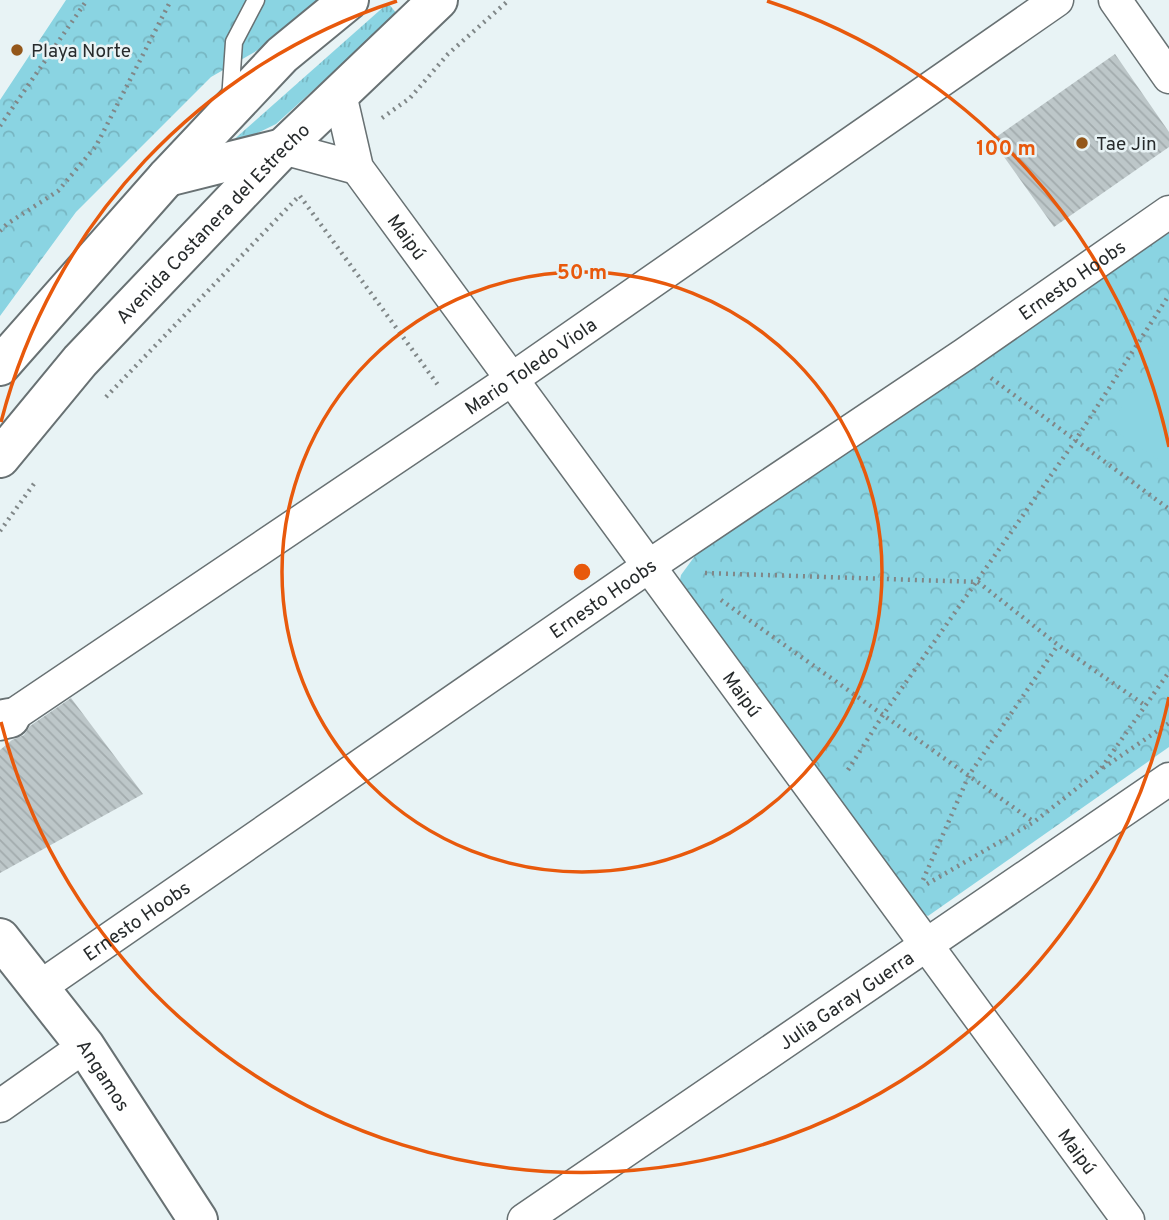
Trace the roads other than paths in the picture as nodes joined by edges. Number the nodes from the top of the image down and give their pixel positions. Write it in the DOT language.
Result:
graph roads {
  1 [pos="256,0"];
  2 [pos="349,0"];
  3 [pos="438,0"];
  4 [pos="1057,0"];
  5 [pos="1115,0"];
  6 [pos="1169,77"];
  7 [pos="340,94"];
  8 [pos="229,112"];
  9 [pos="284,148"];
  10 [pos="348,158"];
  11 [pos="167,177"];
  12 [pos="1169,212"];
  13 [pos="0,366"];
  14 [pos="512,379"];
  15 [pos="0,458"];
  16 [pos="649,566"];
  17 [pos="3,721"];
  18 [pos="1169,779"];
  19 [pos="0,938"];
  20 [pos="927,944"];
  21 [pos="40,987"];
  22 [pos="85,1046"];
  23 [pos="0,1106"];
  24 [pos="198,1220"];
  25 [pos="524,1220"];
  26 [pos="1128,1220"];
  1 -- 8 [label="lane"];
  2 -- 8 [label="main road"];
  3 -- 7 [label="main road, Avenida Costanera del Estrecho"];
  4 -- 14 [label="street, Mario Toledo Viola"];
  5 -- 6 [label="street"];
  7 -- 9 [label="main road, Avenida Costanera del Estrecho"];
  7 -- 10 [label="street, Maipú"];
  8 -- 11 [label="main road"];
  9 -- 10 [label="street"];
  9 -- 11 [label="main road"];
  9 -- 15 [label="main road, Avenida Costanera del Estrecho"];
  10 -- 14 [label="street, Maipú"];
  11 -- 13 [label="main road"];
  12 -- 16 [label="street, Ernesto Hoobs"];
  14 -- 16 [label="street, Maipú"];
  14 -- 17 [label="street, Mario Toledo Viola"];
  16 -- 20 [label="street, Maipú"];
  16 -- 21 [label="street, Ernesto Hoobs"];
  18 -- 20 [label="street, Julia Garay Guerra"];
  19 -- 21 [label="main road, Angamos"];
  20 -- 25 [label="street, Julia Garay Guerra"];
  20 -- 26 [label="street, Maipú"];
  21 -- 22 [label="main road, Angamos"];
  22 -- 23 [label="street"];
  22 -- 24 [label="main road, Angamos"];
}
